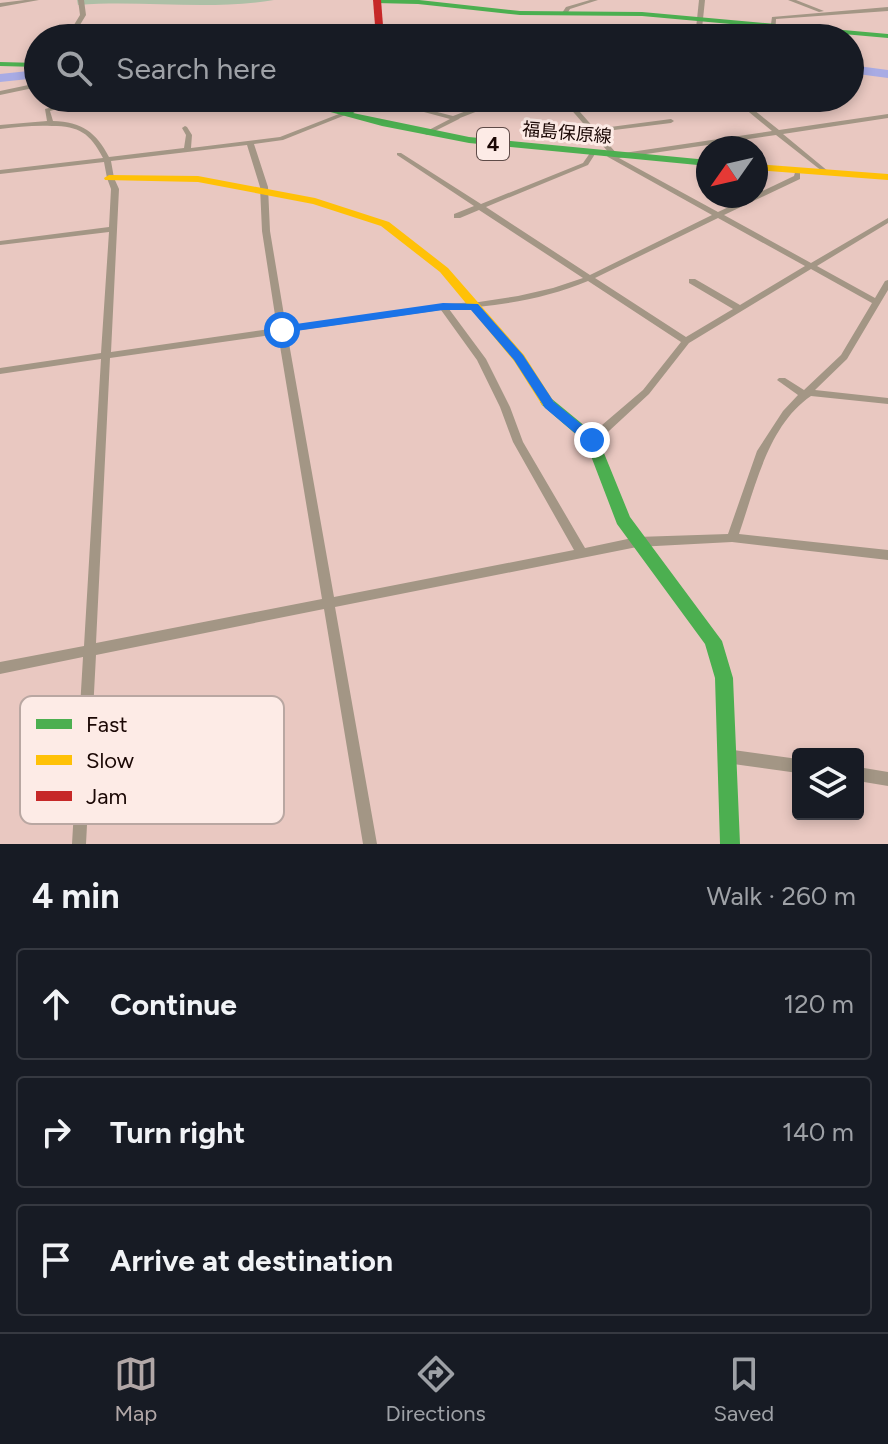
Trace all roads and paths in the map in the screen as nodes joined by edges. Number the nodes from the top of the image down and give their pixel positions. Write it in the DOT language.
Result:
graph roads {
  1 [pos="36,0"];
  2 [pos="81,0"];
  3 [pos="595,0"];
  4 [pos="702,0"];
  5 [pos="791,0"];
  6 [pos="377,1"];
  7 [pos="0,5"];
  8 [pos="868,5"];
  9 [pos="876,9"];
  10 [pos="888,9"];
  11 [pos="565,13"];
  12 [pos="821,13"];
  13 [pos="699,19"];
  14 [pos="78,24"];
  15 [pos="379,24"];
  16 [pos="699,24"];
  17 [pos="727,24"];
  18 [pos="773,24"];
  19 [pos="864,35"];
  20 [pos="888,36"];
  21 [pos="0,64"];
  22 [pos="24,65"];
  23 [pos="24,88"];
  24 [pos="0,93"];
  25 [pos="48,112"];
  26 [pos="342,112"];
  27 [pos="436,112"];
  28 [pos="470,112"];
  29 [pos="577,112"];
  30 [pos="752,112"];
  31 [pos="346,113"];
  32 [pos="888,116"];
  33 [pos="458,117"];
  34 [pos="671,121"];
  35 [pos="51,124"];
  36 [pos="0,127"];
  37 [pos="185,128"];
  38 [pos="594,131"];
  39 [pos="777,132"];
  40 [pos="427,133"];
  41 [pos="250,143"];
  42 [pos="187,151"];
  43 [pos="399,154"];
  44 [pos="592,154"];
  45 [pos="615,156"];
  46 [pos="107,161"];
  47 [pos="696,162"];
  48 [pos="768,168"];
  49 [pos="798,170"];
  50 [pos="0,172"];
  51 [pos="827,173"];
  52 [pos="888,177"];
  53 [pos="109,178"];
  54 [pos="265,192"];
  55 [pos="480,207"];
  56 [pos="457,216"];
  57 [pos="716,216"];
  58 [pos="888,220"];
  59 [pos="113,229"];
  60 [pos="0,243"];
  61 [pos="812,266"];
  62 [pos="589,278"];
  63 [pos="692,281"];
  64 [pos="886,287"];
  65 [pos="875,301"];
  66 [pos="474,306"];
  67 [pos="443,307"];
  68 [pos="740,309"];
  69 [pos="282,330"];
  70 [pos="686,341"];
  71 [pos="107,355"];
  72 [pos="0,371"];
  73 [pos="782,380"];
  74 [pos="808,395"];
  75 [pos="888,401"];
  76 [pos="592,440"];
  77 [pos="732,538"];
  78 [pos="637,542"];
  79 [pos="582,553"];
  80 [pos="888,555"];
  81 [pos="329,603"];
  82 [pos="91,649"];
  83 [pos="0,668"];
  84 [pos="88,696"];
  85 [pos="726,756"];
  86 [pos="792,765"];
  87 [pos="864,775"];
  88 [pos="888,779"];
  89 [pos="80,824"];
  90 [pos="79,844"];
  91 [pos="370,844"];
  92 [pos="730,844"];
  1 -- 7 [label="street"];
  2 -- 14 [label="street"];
  3 -- 11 [label="street"];
  4 -- 13 [label="street"];
  5 -- 12 [label="street"];
  6 -- 11 [label="street"];
  6 -- 15 [label="street"];
  8 -- 9 [label="street"];
  9 -- 10 [label="street"];
  9 -- 12 [label="street"];
  11 -- 13 [label="street"];
  12 -- 18 [label="street"];
  13 -- 16 [label="street"];
  13 -- 17 [label="street"];
  19 -- 20 [label="street"];
  21 -- 22 [label="street"];
  23 -- 24 [label="street"];
  25 -- 35 [label="street"];
  26 -- 31 [label="street, 福島保原線 / 4"];
  27 -- 33 [label="street"];
  28 -- 33 [label="street"];
  29 -- 38 [label="street"];
  30 -- 39 [label="street"];
  31 -- 40 [label="street, 福島保原線 / 4"];
  31 -- 41 [label="street"];
  32 -- 39 [label="street"];
  33 -- 40 [label="street"];
  34 -- 38 [label="street"];
  35 -- 36 [label="street"];
  35 -- 46 [label="street"];
  37 -- 42 [label="street"];
  38 -- 45 [label="street"];
  39 -- 45 [label="street"];
  39 -- 51 [label="street"];
  40 -- 44 [label="street, 福島保原線 / 4"];
  41 -- 42 [label="street"];
  41 -- 54 [label="street"];
  42 -- 46 [label="street"];
  43 -- 55 [label="street"];
  44 -- 45 [label="street, 福島保原線 / 4"];
  44 -- 55 [label="street"];
  45 -- 47 [label="street, 福島保原線 / 4"];
  45 -- 57 [label="street"];
  46 -- 50 [label="street"];
  46 -- 53 [label="street"];
  48 -- 49 [label="street"];
  49 -- 51 [label="street"];
  49 -- 57 [label="street"];
  51 -- 52 [label="street"];
  53 -- 54 [label="street"];
  53 -- 59 [label="street"];
  54 -- 66 [label="street"];
  54 -- 69 [label="street"];
  55 -- 56 [label="street"];
  55 -- 62 [label="street"];
  57 -- 61 [label="street"];
  57 -- 62 [label="street"];
  58 -- 61 [label="street"];
  59 -- 60 [label="street"];
  59 -- 71 [label="street"];
  61 -- 65 [label="street"];
  61 -- 68 [label="street"];
  62 -- 66 [label="street"];
  62 -- 70 [label="street"];
  63 -- 68 [label="street"];
  64 -- 65 [label="street"];
  65 -- 74 [label="street"];
  66 -- 67 [label="street"];
  66 -- 76 [label="street"];
  67 -- 69 [label="street"];
  67 -- 79 [label="street"];
  68 -- 70 [label="street"];
  69 -- 71 [label="street"];
  69 -- 81 [label="street"];
  70 -- 76 [label="street"];
  71 -- 72 [label="street"];
  71 -- 82 [label="street"];
  73 -- 74 [label="street"];
  74 -- 75 [label="street"];
  74 -- 77 [label="street"];
  76 -- 78 [label="street"];
  77 -- 78 [label="street"];
  77 -- 80 [label="street"];
  78 -- 79 [label="street"];
  78 -- 85 [label="street"];
  79 -- 81 [label="street"];
  81 -- 82 [label="street"];
  81 -- 91 [label="street"];
  82 -- 83 [label="street"];
  82 -- 84 [label="street"];
  85 -- 86 [label="street"];
  85 -- 92 [label="street"];
  87 -- 88 [label="street"];
  89 -- 90 [label="street"];
}
